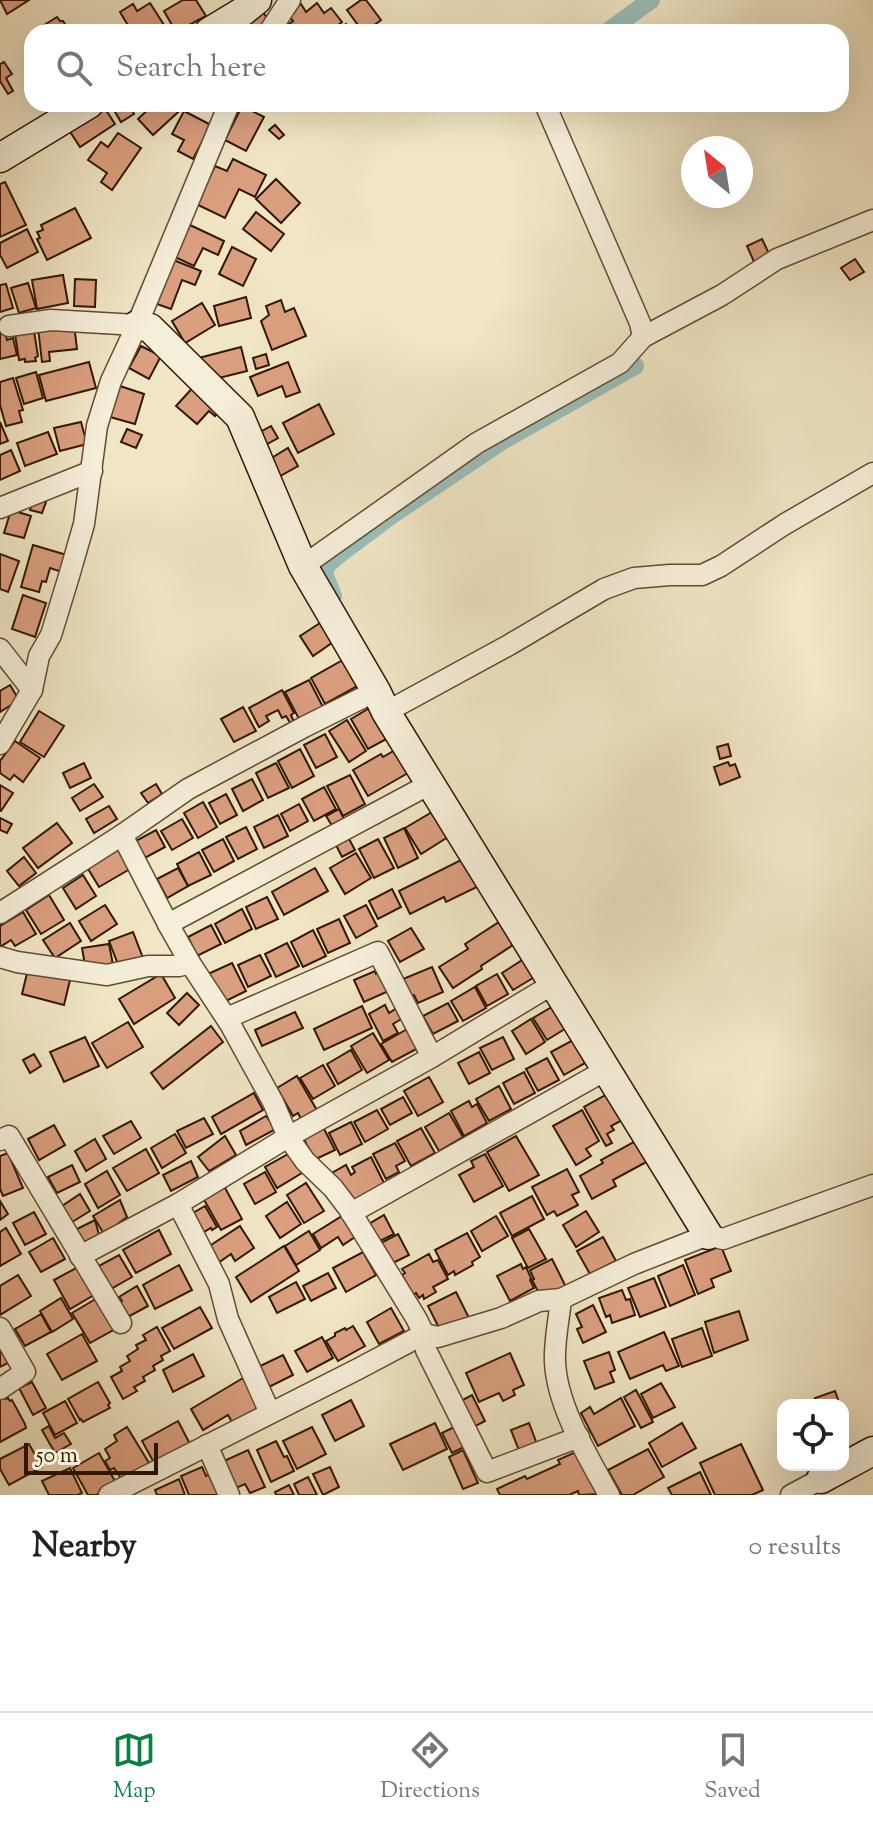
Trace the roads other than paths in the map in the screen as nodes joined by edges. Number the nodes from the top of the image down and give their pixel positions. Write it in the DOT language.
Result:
graph roads {
  1 [pos="290,0"];
  2 [pos="241,4"];
  3 [pos="218,24"];
  4 [pos="274,24"];
  5 [pos="76,112"];
  6 [pos="226,112"];
  7 [pos="548,112"];
  8 [pos="0,158"];
  9 [pos="873,220"];
  10 [pos="137,325"];
  11 [pos="9,326"];
  12 [pos="643,337"];
  13 [pos="92,471"];
  14 [pos="873,473"];
  15 [pos="0,508"];
  16 [pos="303,566"];
  17 [pos="0,649"];
  18 [pos="32,690"];
  19 [pos="381,702"];
  20 [pos="0,744"];
  21 [pos="430,784"];
  22 [pos="122,835"];
  23 [pos="0,913"];
  24 [pos="168,924"];
  25 [pos="0,957"];
  26 [pos="190,963"];
  27 [pos="553,984"];
  28 [pos="227,1018"];
  29 [pos="432,1057"];
  30 [pos="606,1070"];
  31 [pos="288,1137"];
  32 [pos="0,1140"];
  33 [pos="873,1185"];
  34 [pos="178,1204"];
  35 [pos="351,1213"];
  36 [pos="716,1237"];
  37 [pos="80,1256"];
  38 [pos="561,1299"];
  39 [pos="121,1323"];
  40 [pos="0,1328"];
  41 [pos="424,1334"];
  42 [pos="0,1389"];
  43 [pos="270,1413"];
  44 [pos="579,1437"];
  45 [pos="207,1445"];
  46 [pos="873,1451"];
  47 [pos="821,1479"];
  48 [pos="109,1495"];
  49 [pos="229,1495"];
  50 [pos="609,1495"];
  51 [pos="791,1495"];
  1 -- 4 [label="street"];
  2 -- 3 [label="street"];
  5 -- 8 [label="street"];
  6 -- 10 [label="street"];
  7 -- 12 [label="street"];
  9 -- 12 [label="street"];
  10 -- 11 [label="street"];
  10 -- 13 [label="street"];
  10 -- 16 [label="street"];
  12 -- 16 [label="street"];
  13 -- 15 [label="street"];
  13 -- 18 [label="street"];
  14 -- 19 [label="street"];
  16 -- 19 [label="street"];
  17 -- 18 [label="street"];
  18 -- 20 [label="street"];
  19 -- 21 [label="street"];
  19 -- 22 [label="street"];
  21 -- 24 [label="street"];
  21 -- 27 [label="street"];
  22 -- 23 [label="street"];
  22 -- 24 [label="street"];
  24 -- 26 [label="street"];
  25 -- 26 [label="street"];
  26 -- 28 [label="street"];
  27 -- 29 [label="street"];
  27 -- 30 [label="street"];
  28 -- 29 [label="street"];
  28 -- 31 [label="street"];
  29 -- 31 [label="street"];
  30 -- 35 [label="street"];
  30 -- 36 [label="street"];
  31 -- 34 [label="street"];
  31 -- 35 [label="street"];
  32 -- 37 [label="street"];
  33 -- 36 [label="street"];
  34 -- 37 [label="street"];
  34 -- 43 [label="street"];
  35 -- 41 [label="street"];
  36 -- 38 [label="street"];
  37 -- 39 [label="street"];
  38 -- 41 [label="street"];
  38 -- 44 [label="street"];
  40 -- 42 [label="street"];
  41 -- 43 [label="street"];
  41 -- 44 [label="street"];
  43 -- 45 [label="street"];
  44 -- 50 [label="street"];
  45 -- 48 [label="street"];
  45 -- 49 [label="street"];
  46 -- 47 [label="street"];
  47 -- 51 [label="street"];
}
